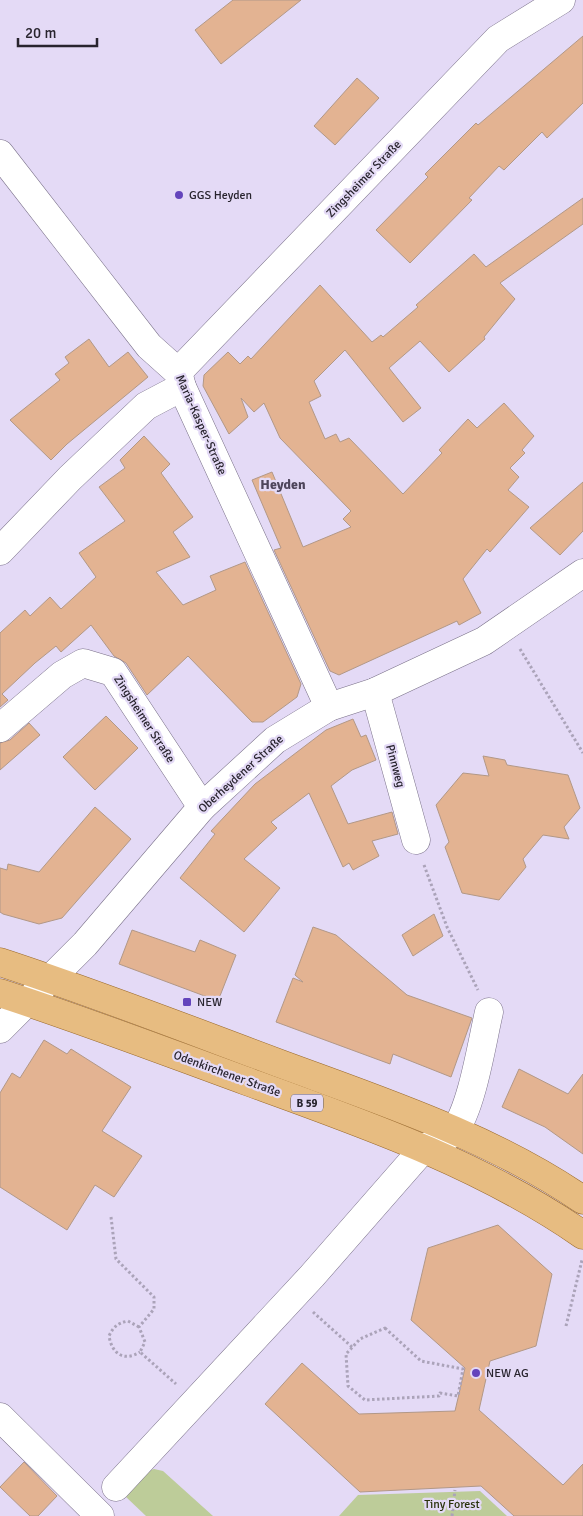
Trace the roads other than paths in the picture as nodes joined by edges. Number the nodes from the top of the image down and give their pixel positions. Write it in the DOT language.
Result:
graph roads {
  1 [pos="561,0"];
  2 [pos="0,154"];
  3 [pos="180,379"];
  4 [pos="0,551"];
  5 [pos="583,573"];
  6 [pos="376,692"];
  7 [pos="329,707"];
  8 [pos="0,728"];
  9 [pos="202,807"];
  10 [pos="416,840"];
  11 [pos="0,962"];
  12 [pos="50,978"];
  13 [pos="0,992"];
  14 [pos="27,1002"];
  15 [pos="489,1012"];
  16 [pos="0,1029"];
  17 [pos="455,1130"];
  18 [pos="424,1148"];
  19 [pos="583,1200"];
  20 [pos="583,1235"];
  21 [pos="0,1417"];
  22 [pos="116,1487"];
  23 [pos="100,1516"];
  1 -- 3 [label="street, Zingsheimer Straße"];
  2 -- 3 [label="street, Maria-Kasper-Straße"];
  3 -- 4 [label="street, Zingsheimer Straße"];
  3 -- 7 [label="street, Maria-Kasper-Straße"];
  5 -- 6 [label="street, Oberheydener Straße"];
  6 -- 7 [label="street, Oberheydener Straße"];
  6 -- 10 [label="street, Pinnweg"];
  7 -- 9 [label="street, Oberheydener Straße"];
  8 -- 9 [label="street, Zingsheimer Straße"];
  9 -- 12 [label="street, Oberheydener Straße"];
  11 -- 12 [label="main road, B 59"];
  12 -- 14 [label="street, Oberheydener Straße"];
  12 -- 17 [label="main road, B 59"];
  13 -- 14 [label="main road, Odenkirchener Straße / B 59"];
  14 -- 16 [label="street, Oberheydener Straße"];
  14 -- 18 [label="main road, Odenkirchener Straße / B 59"];
  15 -- 17 [label="street"];
  17 -- 18 [label="street"];
  17 -- 19 [label="main road, B 59"];
  18 -- 20 [label="main road, Odenkirchener Straße / B 59"];
  18 -- 22 [label="street"];
  21 -- 23 [label="street"];
}
